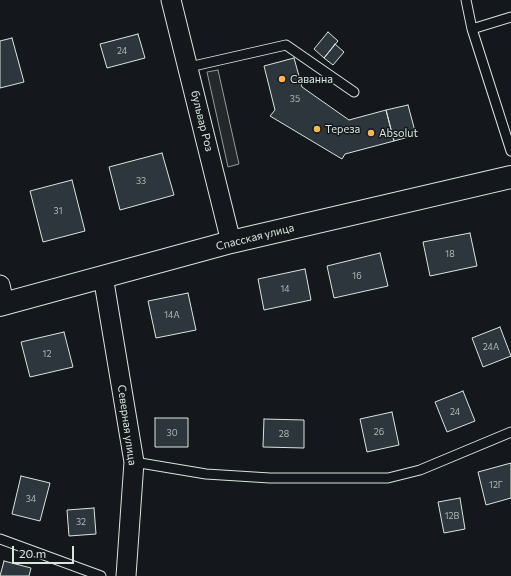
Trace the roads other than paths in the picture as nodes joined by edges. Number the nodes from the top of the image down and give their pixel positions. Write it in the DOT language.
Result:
graph roads {
  1 [pos="170,0"];
  2 [pos="466,0"];
  3 [pos="511,17"];
  4 [pos="472,29"];
  5 [pos="188,67"];
  6 [pos="354,92"];
  7 [pos="511,151"];
  8 [pos="511,177"];
  9 [pos="232,242"];
  10 [pos="103,276"];
  11 [pos="1,298"];
  12 [pos="511,432"];
  13 [pos="134,462"];
  14 [pos="0,538"];
  15 [pos="101,576"];
  16 [pos="126,576"];
  1 -- 5 [label="street, бульвар Роз"];
  2 -- 4 [label="lane"];
  3 -- 4 [label="lane"];
  4 -- 7 [label="lane"];
  5 -- 6 [label="lane"];
  5 -- 9 [label="street, бульвар Роз"];
  8 -- 9 [label="street, Спасская улица"];
  9 -- 10 [label="street, Спасская улица"];
  10 -- 11 [label="street, Спасская улица"];
  10 -- 13 [label="street, Северная улица"];
  12 -- 13 [label="lane"];
  13 -- 16 [label="street, Северная улица"];
  14 -- 15 [label="lane"];
}
